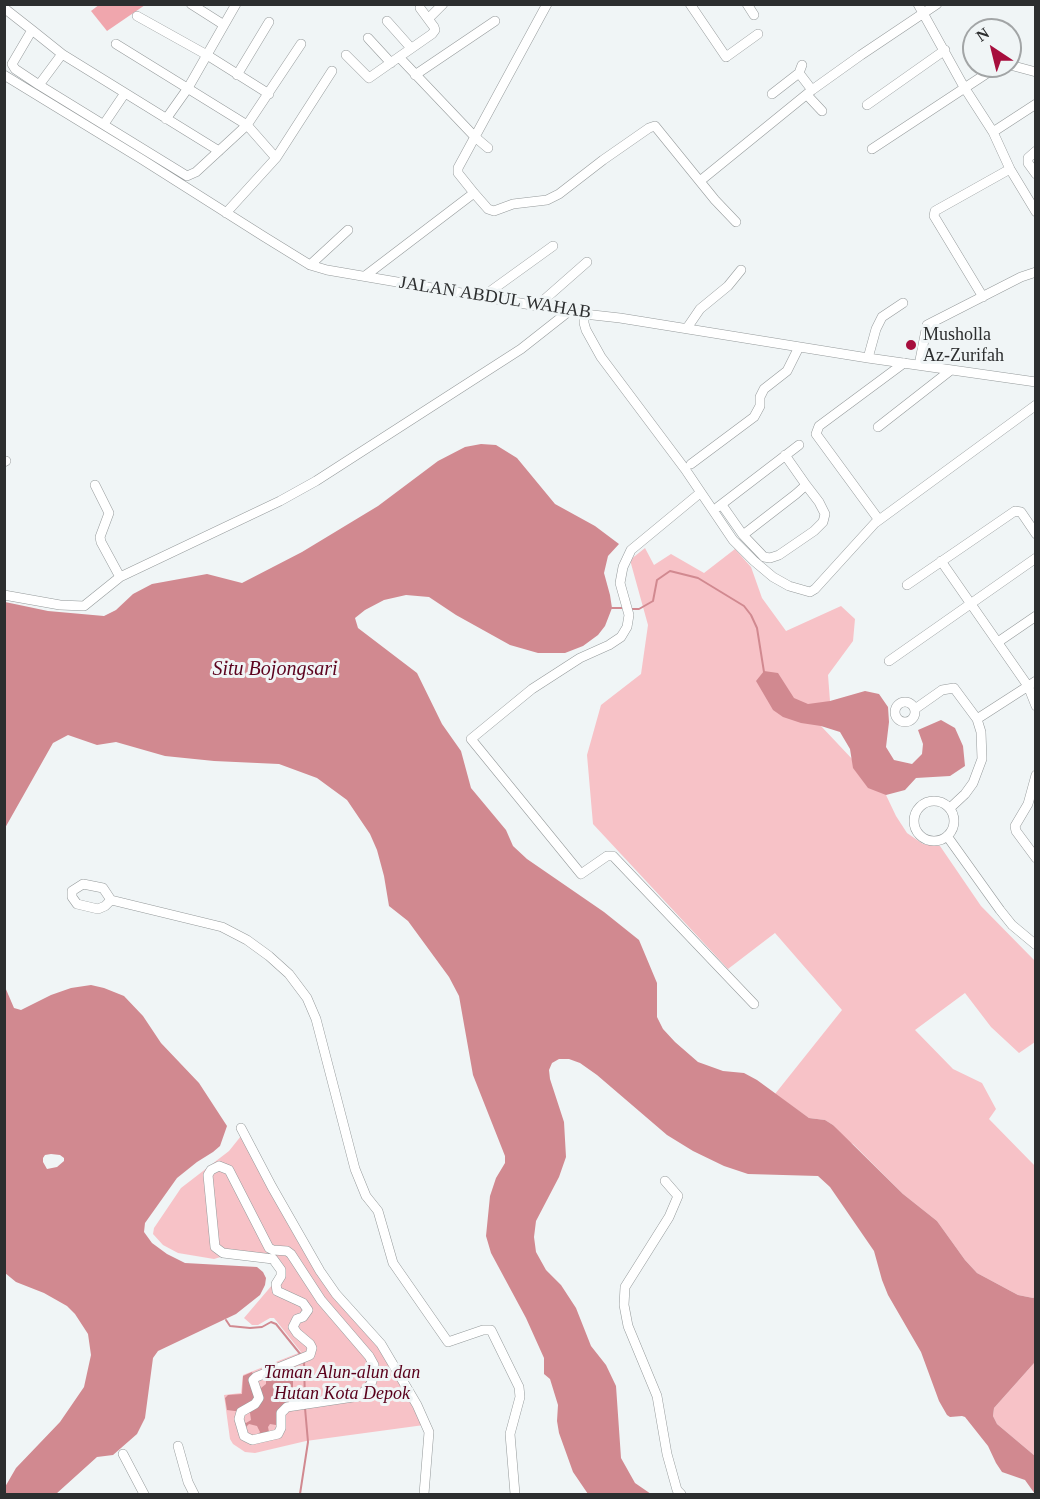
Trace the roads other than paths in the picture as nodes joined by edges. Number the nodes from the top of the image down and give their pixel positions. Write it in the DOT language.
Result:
graph roads {
  1 [pos="191,4"];
  2 [pos="236,4"];
  3 [pos="443,4"];
  4 [pos="547,4"];
  5 [pos="690,4"];
  6 [pos="747,4"];
  7 [pos="937,4"];
  8 [pos="4,8"];
  9 [pos="420,8"];
  10 [pos="920,9"];
  11 [pos="754,15"];
  12 [pos="137,16"];
  13 [pos="428,19"];
  14 [pos="387,21"];
  15 [pos="495,21"];
  16 [pos="269,22"];
  17 [pos="224,24"];
  18 [pos="32,30"];
  19 [pos="758,34"];
  20 [pos="368,38"];
  21 [pos="116,44"];
  22 [pos="301,44"];
  23 [pos="411,48"];
  24 [pos="945,50"];
  25 [pos="62,54"];
  26 [pos="207,55"];
  27 [pos="346,55"];
  28 [pos="399,57"];
  29 [pos="391,63"];
  30 [pos="332,71"];
  31 [pos="4,75"];
  32 [pos="237,75"];
  33 [pos="415,75"];
  34 [pos="979,78"];
  35 [pos="39,85"];
  36 [pos="964,87"];
  37 [pos="188,88"];
  38 [pos="125,93"];
  39 [pos="809,93"];
  40 [pos="269,94"];
  41 [pos="772,94"];
  42 [pos="1035,104"];
  43 [pos="867,105"];
  44 [pos="822,111"];
  45 [pos="165,119"];
  46 [pos="104,124"];
  47 [pos="247,125"];
  48 [pos="993,132"];
  49 [pos="475,137"];
  50 [pos="488,148"];
  51 [pos="872,149"];
  52 [pos="219,151"];
  53 [pos="1035,151"];
  54 [pos="276,158"];
  55 [pos="1010,169"];
  56 [pos="1035,174"];
  57 [pos="700,181"];
  58 [pos="474,194"];
  59 [pos="1034,208"];
  60 [pos="226,213"];
  61 [pos="736,222"];
  62 [pos="348,230"];
  63 [pos="553,246"];
  64 [pos="587,262"];
  65 [pos="310,265"];
  66 [pos="741,270"];
  67 [pos="1035,272"];
  68 [pos="365,276"];
  69 [pos="983,297"];
  70 [pos="481,298"];
  71 [pos="903,303"];
  72 [pos="537,306"];
  73 [pos="568,312"];
  74 [pos="584,314"];
  75 [pos="687,328"];
  76 [pos="799,347"];
  77 [pos="868,358"];
  78 [pos="904,363"];
  79 [pos="919,365"];
  80 [pos="951,370"];
  81 [pos="1035,382"];
  82 [pos="1035,405"];
  83 [pos="878,427"];
  84 [pos="799,445"];
  85 [pos="785,455"];
  86 [pos="691,464"];
  87 [pos="95,484"];
  88 [pos="806,485"];
  89 [pos="700,493"];
  90 [pos="718,508"];
  91 [pos="879,520"];
  92 [pos="1035,534"];
  93 [pos="743,535"];
  94 [pos="1035,558"];
  95 [pos="941,561"];
  96 [pos="120,577"];
  97 [pos="907,585"];
  98 [pos="4,595"];
  99 [pos="971,604"];
  100 [pos="1035,616"];
  101 [pos="998,642"];
  102 [pos="889,661"];
  103 [pos="1032,683"];
  104 [pos="1035,706"];
  105 [pos="915,709"];
  106 [pos="977,719"];
  107 [pos="1035,775"];
  108 [pos="1032,802"];
  109 [pos="950,808"];
  110 [pos="947,836"];
  111 [pos="1035,858"];
  112 [pos="111,900"];
  113 [pos="1035,945"];
  114 [pos="754,1004"];
  115 [pos="241,1128"];
  116 [pos="664,1181"];
  117 [pos="300,1405"];
  118 [pos="178,1446"];
  119 [pos="123,1454"];
  120 [pos="144,1494"];
  121 [pos="194,1494"];
  122 [pos="423,1494"];
  123 [pos="515,1494"];
  124 [pos="681,1494"];
  1 -- 17 [label="street"];
  2 -- 17 [label="street"];
  3 -- 13 [label="street"];
  4 -- 49 [label="street"];
  5 -- 19 [label="street"];
  6 -- 11 [label="street"];
  7 -- 10 [label="street"];
  8 -- 18 [label="street"];
  9 -- 13 [label="street"];
  10 -- 24 [label="street"];
  10 -- 39 [label="street"];
  12 -- 26 [label="street"];
  13 -- 23 [label="street"];
  14 -- 23 [label="street"];
  15 -- 33 [label="street"];
  16 -- 32 [label="street"];
  17 -- 26 [label="street"];
  18 -- 25 [label="street"];
  18 -- 35 [label="street"];
  20 -- 29 [label="street"];
  21 -- 37 [label="street"];
  22 -- 40 [label="street"];
  23 -- 28 [label="street"];
  24 -- 36 [label="street"];
  24 -- 43 [label="street"];
  25 -- 35 [label="street"];
  25 -- 38 [label="street"];
  26 -- 32 [label="street"];
  26 -- 37 [label="street"];
  27 -- 29 [label="street"];
  28 -- 29 [label="street"];
  28 -- 33 [label="street"];
  30 -- 54 [label="street"];
  31 -- 60 [label="street, JALAN ABDUL WAHAB"];
  32 -- 40 [label="street"];
  33 -- 49 [label="street"];
  34 -- 36 [label="street"];
  35 -- 46 [label="street"];
  36 -- 48 [label="street"];
  36 -- 51 [label="street"];
  37 -- 45 [label="street"];
  37 -- 47 [label="street"];
  38 -- 45 [label="street"];
  38 -- 46 [label="street"];
  39 -- 41 [label="street"];
  39 -- 44 [label="street"];
  39 -- 57 [label="street"];
  40 -- 47 [label="street"];
  42 -- 48 [label="street"];
  45 -- 52 [label="street"];
  46 -- 52 [label="street"];
  47 -- 52 [label="street"];
  47 -- 54 [label="street"];
  48 -- 55 [label="street"];
  49 -- 50 [label="street"];
  49 -- 58 [label="street"];
  53 -- 56 [label="street"];
  54 -- 60 [label="street"];
  55 -- 59 [label="street"];
  55 -- 69 [label="street"];
  57 -- 58 [label="street"];
  57 -- 61 [label="street"];
  58 -- 68 [label="street"];
  60 -- 65 [label="street, JALAN ABDUL WAHAB"];
  62 -- 65 [label="street"];
  63 -- 70 [label="street"];
  64 -- 72 [label="street"];
  65 -- 68 [label="street, JALAN ABDUL WAHAB"];
  66 -- 75 [label="street"];
  67 -- 69 [label="street"];
  68 -- 70 [label="street, JALAN ABDUL WAHAB"];
  69 -- 79 [label="street"];
  70 -- 72 [label="street, JALAN ABDUL WAHAB"];
  71 -- 77 [label="street"];
  72 -- 73 [label="street, JALAN ABDUL WAHAB"];
  73 -- 74 [label="street, JALAN ABDUL WAHAB"];
  73 -- 96 [label="street"];
  74 -- 75 [label="street, JALAN ABDUL WAHAB"];
  74 -- 89 [label="street"];
  75 -- 76 [label="street, JALAN ABDUL WAHAB"];
  76 -- 77 [label="street, JALAN ABDUL WAHAB"];
  76 -- 86 [label="street"];
  77 -- 78 [label="street, JALAN ABDUL WAHAB"];
  78 -- 79 [label="street, JALAN ABDUL WAHAB"];
  78 -- 91 [label="street"];
  79 -- 80 [label="street, JALAN ABDUL WAHAB"];
  80 -- 81 [label="street, JALAN ABDUL WAHAB"];
  80 -- 83 [label="street"];
  82 -- 91 [label="street"];
  84 -- 85 [label="street"];
  85 -- 88 [label="street"];
  85 -- 90 [label="street"];
  87 -- 96 [label="street"];
  88 -- 93 [label="street"];
  88 -- 93 [label="street"];
  89 -- 90 [label="street"];
  89 -- 114 [label="street"];
  90 -- 91 [label="street"];
  90 -- 93 [label="street"];
  92 -- 95 [label="street"];
  94 -- 99 [label="street"];
  95 -- 97 [label="street"];
  95 -- 99 [label="street"];
  96 -- 98 [label="street"];
  99 -- 101 [label="street"];
  99 -- 102 [label="street"];
  100 -- 101 [label="street"];
  101 -- 103 [label="street"];
  103 -- 104 [label="street"];
  103 -- 106 [label="street"];
  105 -- 106 [label="street"];
  106 -- 109 [label="street"];
  107 -- 108 [label="street"];
  108 -- 111 [label="street"];
  109 -- 110 [label="street"];
  109 -- 110 [label="street"];
  110 -- 113 [label="street"];
  112 -- 123 [label="street"];
  115 -- 122 [label="street"];
  116 -- 124 [label="street"];
  117 -- 117 [label="street"];
  118 -- 121 [label="street"];
  119 -- 120 [label="street"];
}
